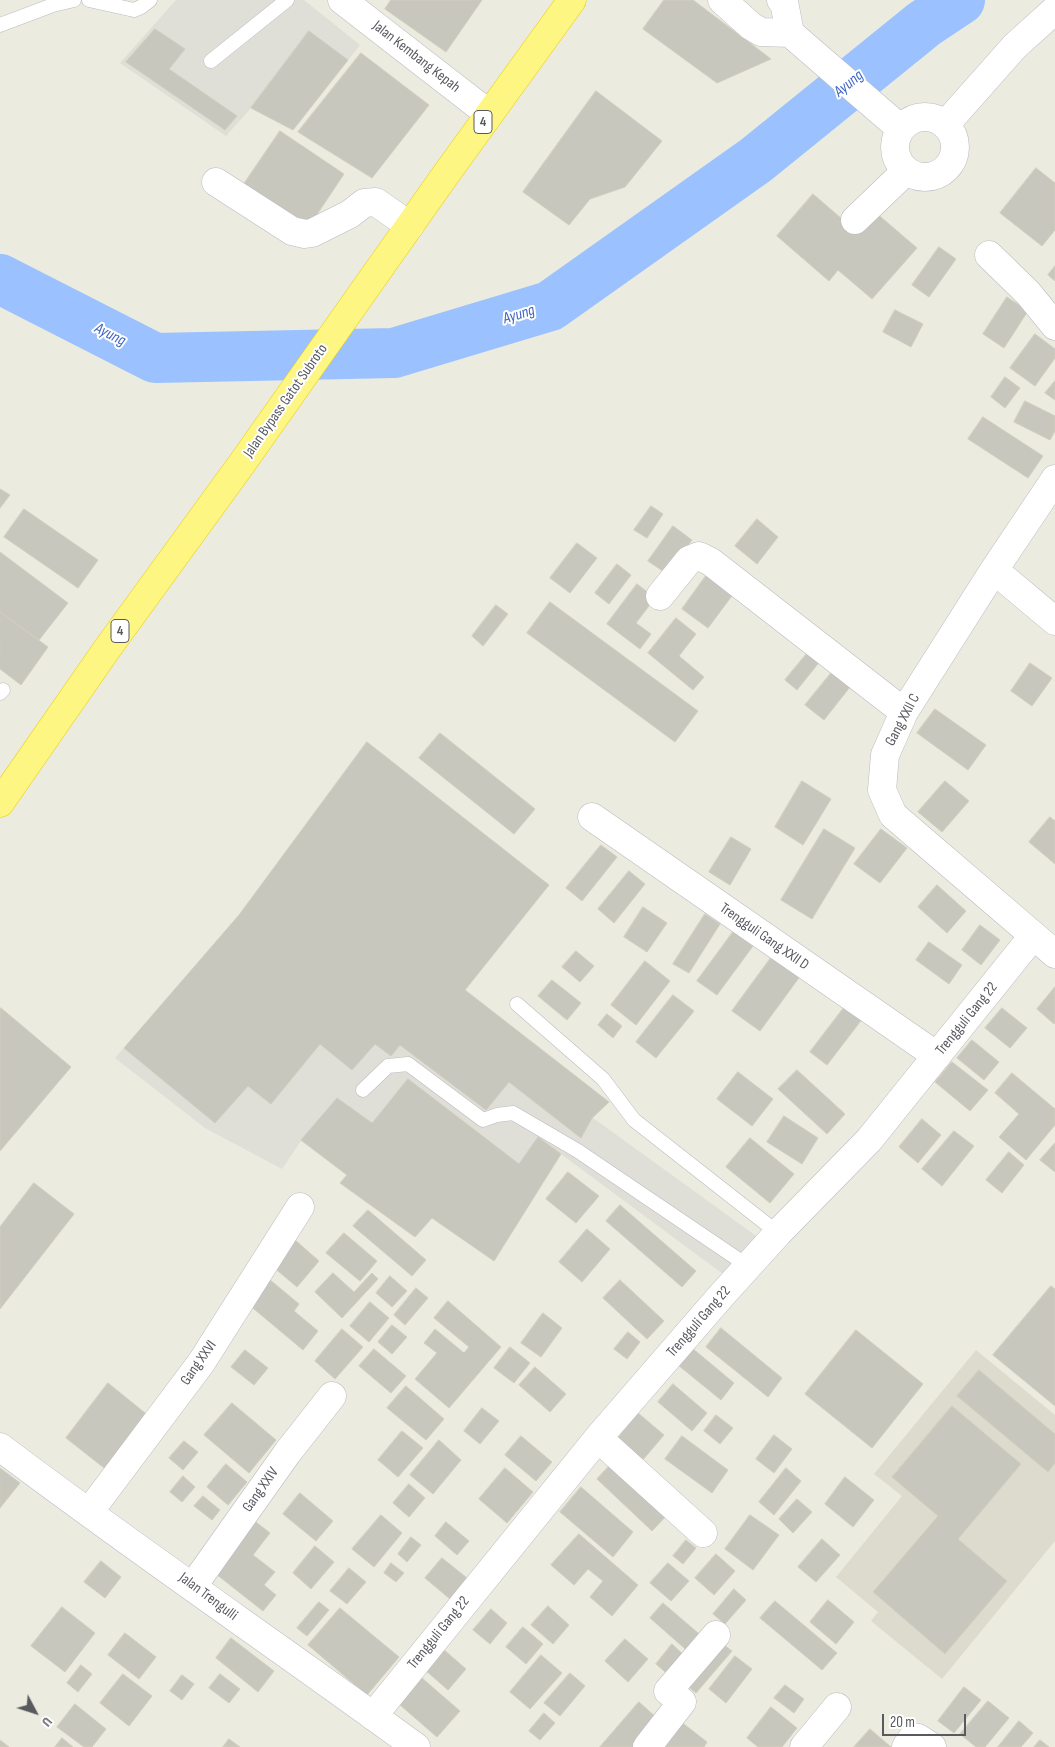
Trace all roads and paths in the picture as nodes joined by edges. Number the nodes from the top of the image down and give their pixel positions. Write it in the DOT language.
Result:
graph roads {
  1 [pos="74,0"];
  2 [pos="88,0"];
  3 [pos="150,0"];
  4 [pos="287,0"];
  5 [pos="342,0"];
  6 [pos="572,0"];
  7 [pos="722,0"];
  8 [pos="782,0"];
  9 [pos="1055,10"];
  10 [pos="0,25"];
  11 [pos="797,40"];
  12 [pos="211,62"];
  13 [pos="489,114"];
  14 [pos="945,125"];
  15 [pos="901,129"];
  16 [pos="906,171"];
  17 [pos="216,182"];
  18 [pos="855,220"];
  19 [pos="403,235"];
  20 [pos="989,255"];
  21 [pos="1055,326"];
  22 [pos="1055,479"];
  23 [pos="994,570"];
  24 [pos="660,596"];
  25 [pos="1055,622"];
  26 [pos="904,712"];
  27 [pos="0,803"];
  28 [pos="592,817"];
  29 [pos="1033,936"];
  30 [pos="1055,954"];
  31 [pos="517,1004"];
  32 [pos="937,1056"];
  33 [pos="363,1090"];
  34 [pos="300,1207"];
  35 [pos="778,1233"];
  36 [pos="748,1266"];
  37 [pos="332,1396"];
  38 [pos="598,1438"];
  39 [pos="0,1447"];
  40 [pos="89,1512"];
  41 [pos="703,1533"];
  42 [pos="193,1586"];
  43 [pos="716,1635"];
  44 [pos="837,1707"];
  45 [pos="373,1716"];
  46 [pos="405,1744"];
  47 [pos="647,1747"];
  48 [pos="804,1747"];
  49 [pos="906,1747"];
  50 [pos="932,1747"];
  1 -- 10 [label="lane"];
  2 -- 3 [label="lane"];
  4 -- 12 [label="lane"];
  5 -- 13 [label="street, Jalan Kembang Kepah"];
  6 -- 13 [label="highway, Jalan Bypass Gatot Subroto / 4"];
  7 -- 11 [label="street"];
  8 -- 11 [label="street"];
  9 -- 14 [label="street"];
  11 -- 15 [label="street"];
  13 -- 19 [label="highway, Jalan Bypass Gatot Subroto / 4"];
  14 -- 15 [label="street"];
  14 -- 16 [label="street"];
  15 -- 16 [label="street"];
  16 -- 18 [label="street"];
  17 -- 19 [label="street"];
  19 -- 27 [label="highway, Jalan Bypass Gatot Subroto / 4"];
  20 -- 21 [label="street"];
  22 -- 23 [label="street, Gang XXII C"];
  23 -- 25 [label="street"];
  23 -- 26 [label="street, Gang XXII C"];
  24 -- 26 [label="street"];
  26 -- 29 [label="street, Gang XXII C"];
  28 -- 32 [label="street, Trengguli Gang XXII D"];
  29 -- 30 [label="street, Gang XXII C"];
  29 -- 32 [label="street, Trengguli Gang 22"];
  31 -- 35 [label="lane"];
  32 -- 35 [label="street, Trengguli Gang 22"];
  33 -- 36 [label="lane"];
  34 -- 40 [label="street, Gang XXVI"];
  35 -- 36 [label="street, Trengguli Gang 22"];
  36 -- 38 [label="street, Trengguli Gang 22"];
  37 -- 42 [label="street, Gang XXIV"];
  38 -- 41 [label="street"];
  38 -- 45 [label="street, Trengguli Gang 22"];
  39 -- 40 [label="street, Jalan Trengulli"];
  40 -- 42 [label="street, Jalan Trengulli"];
  42 -- 45 [label="street, Jalan Trengulli"];
  43 -- 47 [label="street"];
  44 -- 48 [label="street"];
  45 -- 46 [label="street, Jalan Trengulli"];
  49 -- 50 [label="street"];
}
